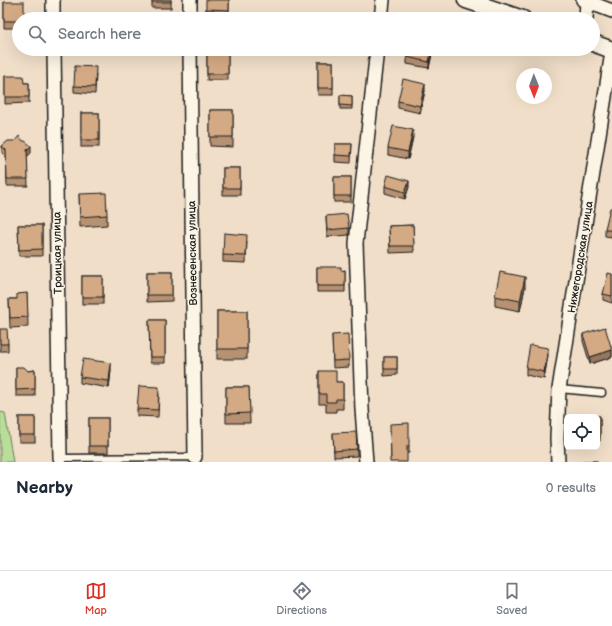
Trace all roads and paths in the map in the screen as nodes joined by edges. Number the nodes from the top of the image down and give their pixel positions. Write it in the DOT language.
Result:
graph roads {
  1 [pos="53,0"];
  2 [pos="190,0"];
  3 [pos="383,0"];
  4 [pos="466,0"];
  5 [pos="585,0"];
  6 [pos="612,11"];
  7 [pos="54,12"];
  8 [pos="190,12"];
  9 [pos="382,12"];
  10 [pos="502,12"];
  11 [pos="586,12"];
  12 [pos="600,46"];
  13 [pos="612,51"];
  14 [pos="54,56"];
  15 [pos="190,56"];
  16 [pos="376,56"];
  17 [pos="559,389"];
  18 [pos="602,393"];
  19 [pos="60,458"];
  20 [pos="196,460"];
  21 [pos="366,462"];
  22 [pos="558,462"];
  1 -- 7 [label="street"];
  2 -- 8 [label="street"];
  3 -- 9 [label="street"];
  4 -- 10 [label="street"];
  5 -- 6 [label="street"];
  5 -- 11 [label="street"];
  12 -- 13 [label="street"];
  13 -- 17 [label="street, Нижегородская улица"];
  14 -- 19 [label="street, Троицкая улица"];
  15 -- 20 [label="street, Вознесенская улица"];
  16 -- 21 [label="street"];
  17 -- 18 [label="lane"];
  17 -- 22 [label="street, Нижегородская улица"];
  19 -- 20 [label="lane"];
}
